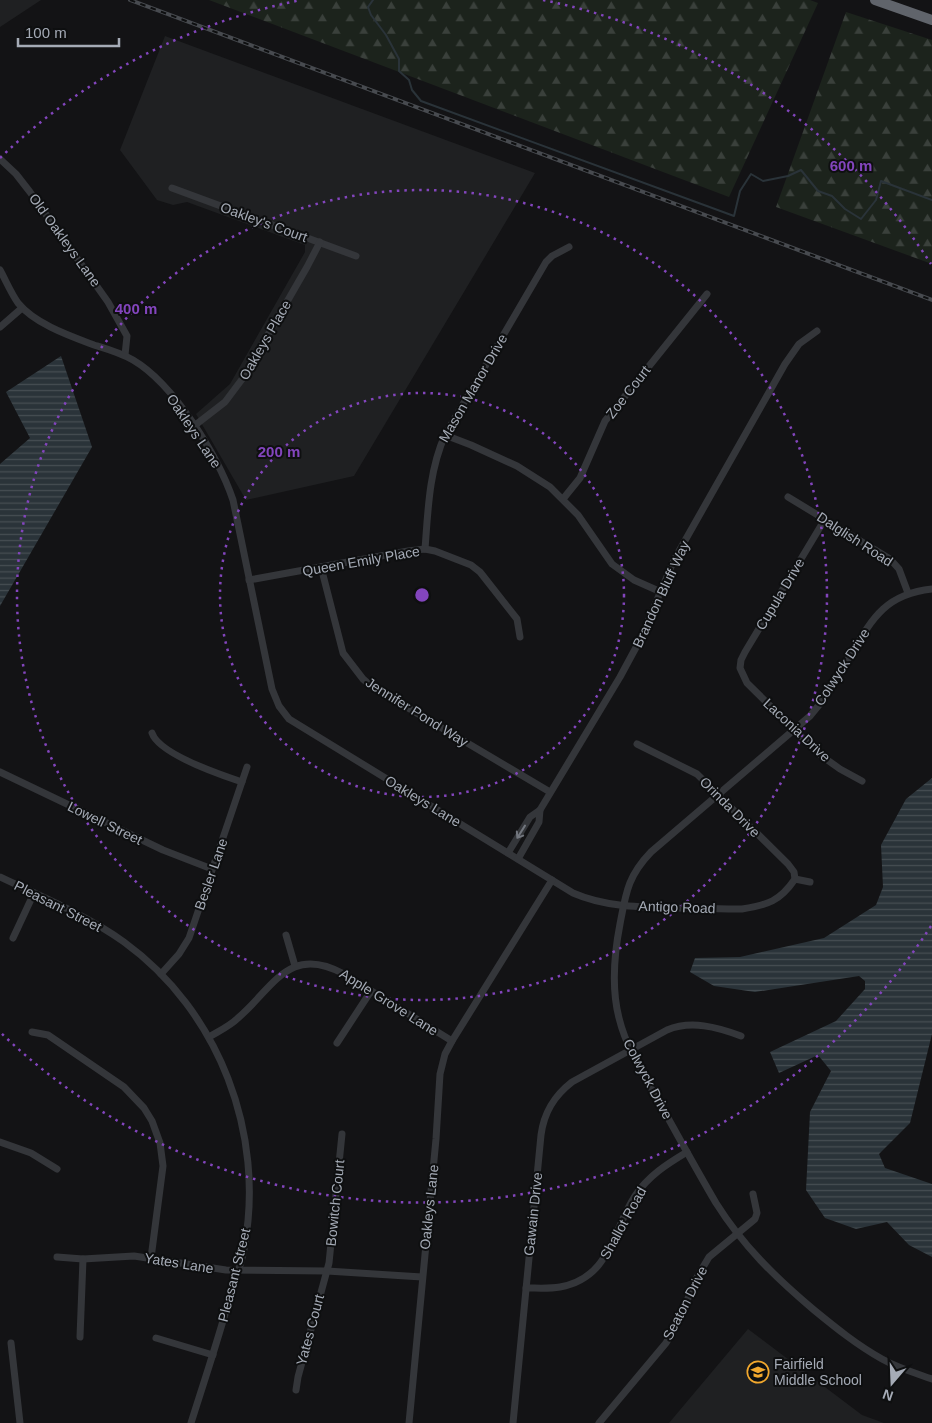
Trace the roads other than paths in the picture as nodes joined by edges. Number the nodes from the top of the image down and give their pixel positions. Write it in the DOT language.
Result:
graph roads {
  1 [pos="875,0"];
  2 [pos="932,20"];
  3 [pos="0,159"];
  4 [pos="172,188"];
  5 [pos="320,242"];
  6 [pos="568,247"];
  7 [pos="356,256"];
  8 [pos="0,270"];
  9 [pos="707,294"];
  10 [pos="22,308"];
  11 [pos="0,327"];
  12 [pos="817,331"];
  13 [pos="125,355"];
  14 [pos="194,426"];
  15 [pos="445,435"];
  16 [pos="788,497"];
  17 [pos="563,499"];
  18 [pos="825,520"];
  19 [pos="425,549"];
  20 [pos="321,567"];
  21 [pos="250,580"];
  22 [pos="932,589"];
  23 [pos="661,592"];
  24 [pos="908,593"];
  25 [pos="520,637"];
  26 [pos="741,671"];
  27 [pos="794,729"];
  28 [pos="152,733"];
  29 [pos="638,744"];
  30 [pos="247,767"];
  31 [pos="0,772"];
  32 [pos="862,781"];
  33 [pos="242,782"];
  34 [pos="550,792"];
  35 [pos="719,794"];
  36 [pos="540,810"];
  37 [pos="508,853"];
  38 [pos="518,859"];
  39 [pos="212,869"];
  40 [pos="0,877"];
  41 [pos="795,879"];
  42 [pos="552,880"];
  43 [pos="810,882"];
  44 [pos="34,893"];
  45 [pos="624,905"];
  46 [pos="286,935"];
  47 [pos="13,938"];
  48 [pos="295,966"];
  49 [pos="161,974"];
  50 [pos="371,990"];
  51 [pos="32,1032"];
  52 [pos="741,1036"];
  53 [pos="209,1037"];
  54 [pos="452,1041"];
  55 [pos="337,1043"];
  56 [pos="631,1050"];
  57 [pos="342,1134"];
  58 [pos="0,1142"];
  59 [pos="687,1152"];
  60 [pos="57,1169"];
  61 [pos="753,1194"];
  62 [pos="737,1233"];
  63 [pos="57,1257"];
  64 [pos="150,1258"];
  65 [pos="83,1259"];
  66 [pos="238,1270"];
  67 [pos="327,1271"];
  68 [pos="422,1276"];
  69 [pos="526,1288"];
  70 [pos="80,1337"];
  71 [pos="156,1338"];
  72 [pos="11,1343"];
  73 [pos="212,1355"];
  74 [pos="932,1379"];
  75 [pos="296,1390"];
  76 [pos="20,1423"];
  77 [pos="191,1423"];
  78 [pos="409,1423"];
  79 [pos="513,1423"];
  80 [pos="598,1423"];
  1 -- 2 [label="highway"];
  3 -- 13 [label="street, Old Oakleys Lane"];
  4 -- 5 [label="street, Oakley's Court"];
  5 -- 7 [label="street, Oakley's Court"];
  5 -- 14 [label="street, Oakleys Place"];
  6 -- 15 [label="street, Mason Manor Drive"];
  8 -- 10 [label="street, Oakleys Lane"];
  9 -- 17 [label="street, Zoe Court"];
  10 -- 11 [label="street"];
  10 -- 13 [label="street, Oakleys Lane"];
  12 -- 23 [label="street, Brandon Bluff Way"];
  13 -- 14 [label="street, Oakleys Lane"];
  14 -- 21 [label="street, Oakleys Lane"];
  15 -- 17 [label="street"];
  15 -- 19 [label="street, Mason Manor Drive"];
  16 -- 18 [label="street, Dalglish Road"];
  17 -- 23 [label="street"];
  18 -- 24 [label="street, Dalglish Road"];
  18 -- 26 [label="street, Cupula Drive"];
  19 -- 20 [label="street, Queen Emily Place"];
  19 -- 25 [label="street, Queen Emily Place"];
  20 -- 21 [label="street, Queen Emily Place"];
  20 -- 34 [label="street, Jennifer Pond Way"];
  21 -- 37 [label="street, Oakleys Lane"];
  22 -- 24 [label="street, Colwyck Drive"];
  23 -- 34 [label="street, Brandon Bluff Way"];
  24 -- 27 [label="street, Colwyck Drive"];
  26 -- 27 [label="street, Laconia Drive"];
  27 -- 32 [label="street, Laconia Drive"];
  27 -- 35 [label="street, Colwyck Drive"];
  28 -- 33 [label="street"];
  29 -- 35 [label="street, Orinda Drive"];
  30 -- 33 [label="street, Besler Lane"];
  31 -- 39 [label="street, Lowell Street"];
  33 -- 39 [label="street, Besler Lane"];
  34 -- 36 [label="street, Brandon Bluff Way"];
  35 -- 41 [label="street, Orinda Drive"];
  35 -- 45 [label="street, Colwyck Drive"];
  36 -- 37 [label="street, Brandon Bluff Way, one-way"];
  36 -- 38 [label="street, Brandon Bluff Way"];
  37 -- 38 [label="street, Oakleys Lane"];
  38 -- 42 [label="street, Oakleys Lane"];
  39 -- 49 [label="street, Besler Lane"];
  40 -- 44 [label="street, Pleasant Street"];
  41 -- 43 [label="street"];
  41 -- 45 [label="street, Antigo Road"];
  42 -- 45 [label="street, Antigo Road"];
  42 -- 54 [label="street, Oakleys Lane"];
  44 -- 47 [label="street"];
  44 -- 49 [label="street, Pleasant Street"];
  45 -- 56 [label="street, Colwyck Drive"];
  46 -- 48 [label="street"];
  48 -- 50 [label="street, Apple Grove Lane"];
  48 -- 53 [label="street"];
  49 -- 53 [label="street, Pleasant Street"];
  50 -- 54 [label="street, Apple Grove Lane"];
  50 -- 55 [label="street"];
  51 -- 64 [label="street"];
  52 -- 56 [label="street, Gawain Drive"];
  53 -- 66 [label="street, Pleasant Street"];
  54 -- 68 [label="street, Oakleys Lane"];
  56 -- 59 [label="street, Colwyck Drive"];
  56 -- 69 [label="street, Gawain Drive"];
  57 -- 67 [label="street, Bowitch Court"];
  58 -- 60 [label="street"];
  59 -- 62 [label="street, Colwyck Drive"];
  59 -- 69 [label="street, Shallot Road"];
  61 -- 62 [label="street, Seaton Drive"];
  62 -- 74 [label="street, Colwyck Drive"];
  62 -- 80 [label="street, Seaton Drive"];
  63 -- 65 [label="street, Yates Lane"];
  64 -- 65 [label="street, Yates Lane"];
  64 -- 66 [label="street, Yates Lane"];
  65 -- 70 [label="street"];
  66 -- 67 [label="street, Yates Lane"];
  66 -- 73 [label="street, Pleasant Street"];
  67 -- 68 [label="street, Yates Lane"];
  67 -- 75 [label="street, Yates Court"];
  68 -- 78 [label="street, Oakleys Lane"];
  69 -- 79 [label="street, Gawain Drive"];
  71 -- 73 [label="street"];
  72 -- 76 [label="street"];
  73 -- 77 [label="street, Pleasant Street"];
}
